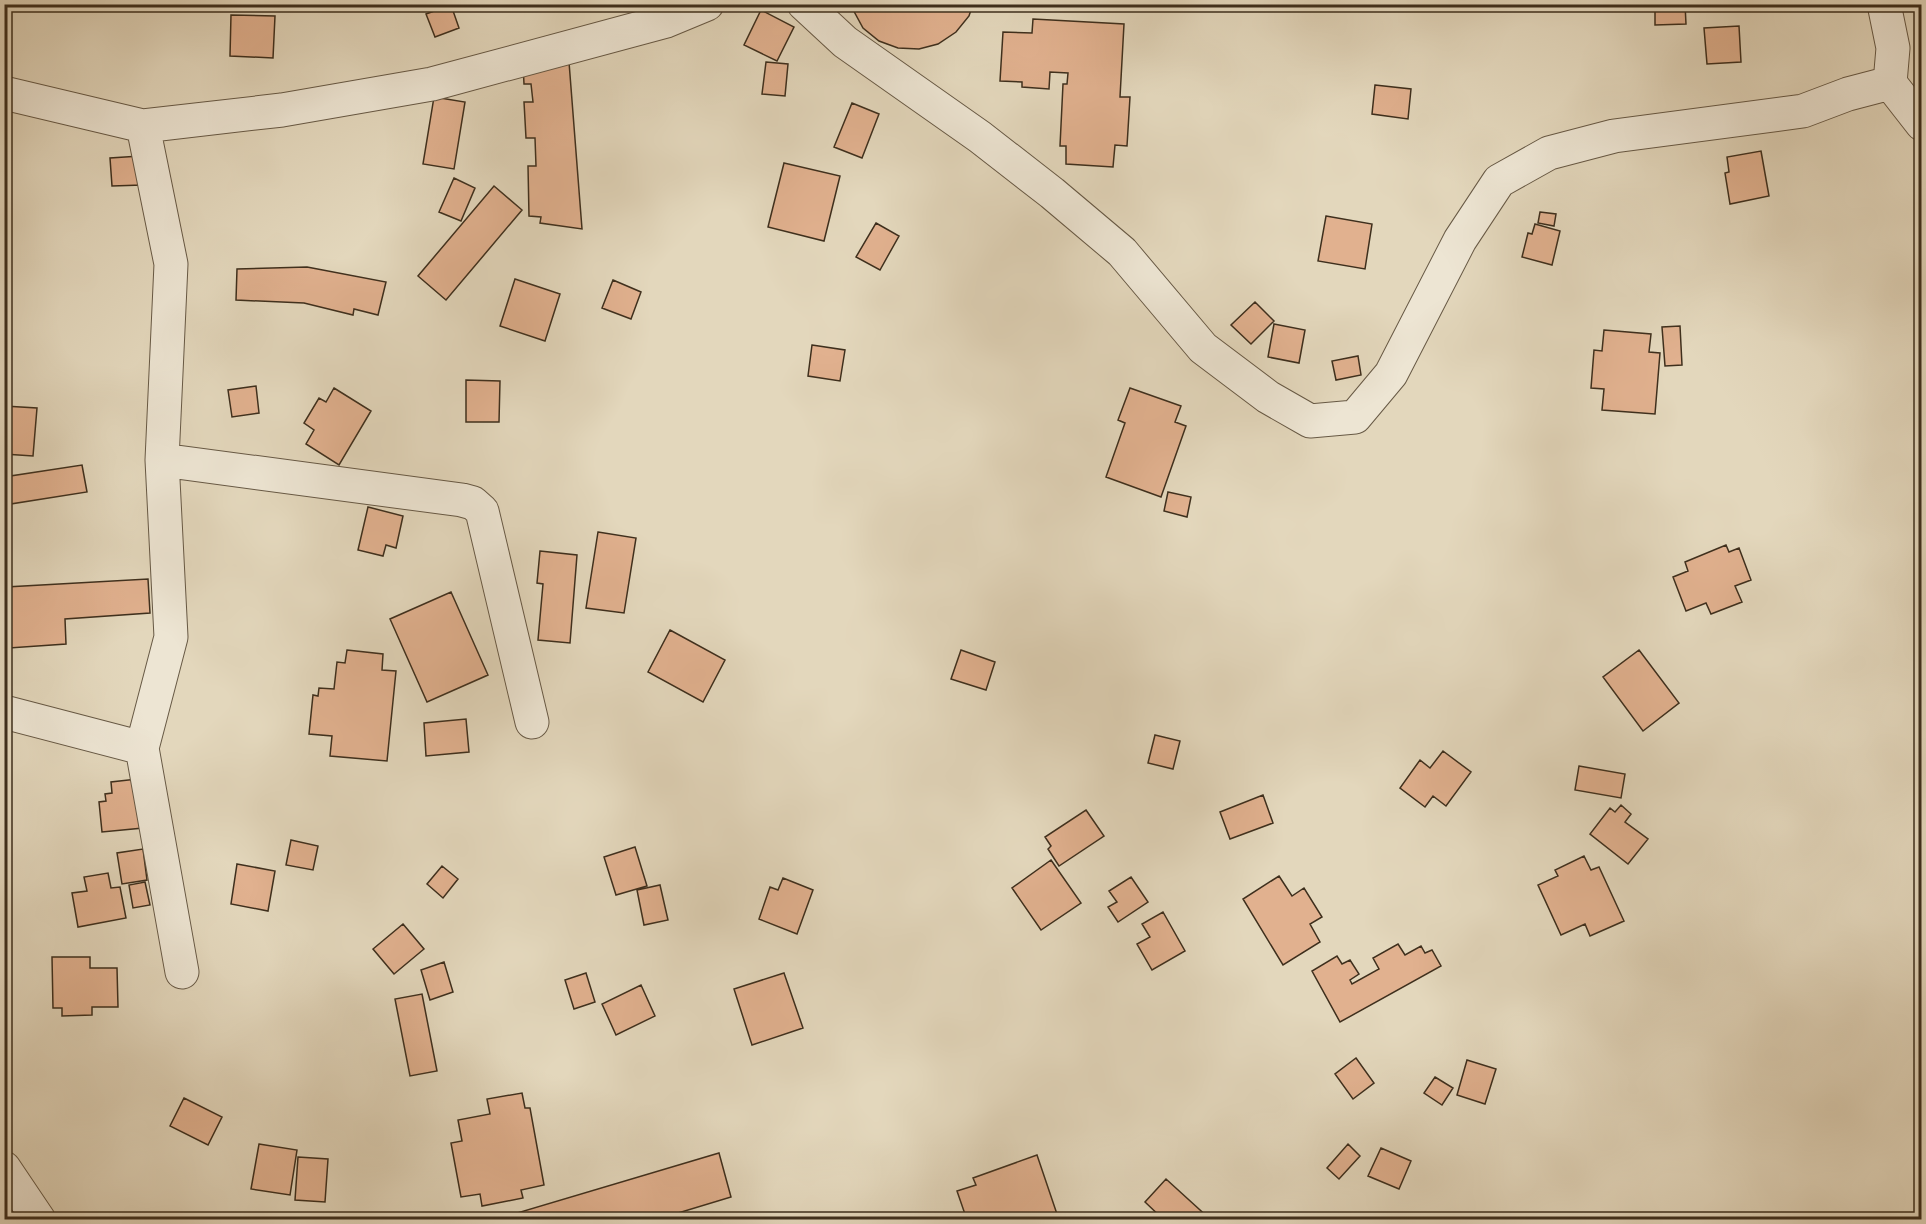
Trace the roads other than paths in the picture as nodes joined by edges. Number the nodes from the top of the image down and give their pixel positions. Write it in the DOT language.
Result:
graph roads {
  1 [pos="707,4"];
  2 [pos="804,4"];
  3 [pos="1884,4"];
  4 [pos="1890,83"];
  5 [pos="4,93"];
  6 [pos="1922,124"];
  7 [pos="143,126"];
  8 [pos="162,460"];
  9 [pos="4,712"];
  10 [pos="532,722"];
  11 [pos="142,748"];
  12 [pos="182,972"];
  13 [pos="4,1168"];
  14 [pos="39,1220"];
  1 -- 7 [label="street"];
  2 -- 4 [label="street"];
  3 -- 4 [label="street"];
  4 -- 6 [label="street"];
  5 -- 7 [label="street"];
  7 -- 8 [label="street"];
  8 -- 10 [label="street"];
  8 -- 11 [label="street"];
  9 -- 11 [label="street"];
  11 -- 12 [label="street"];
  13 -- 14 [label="street"];
}
